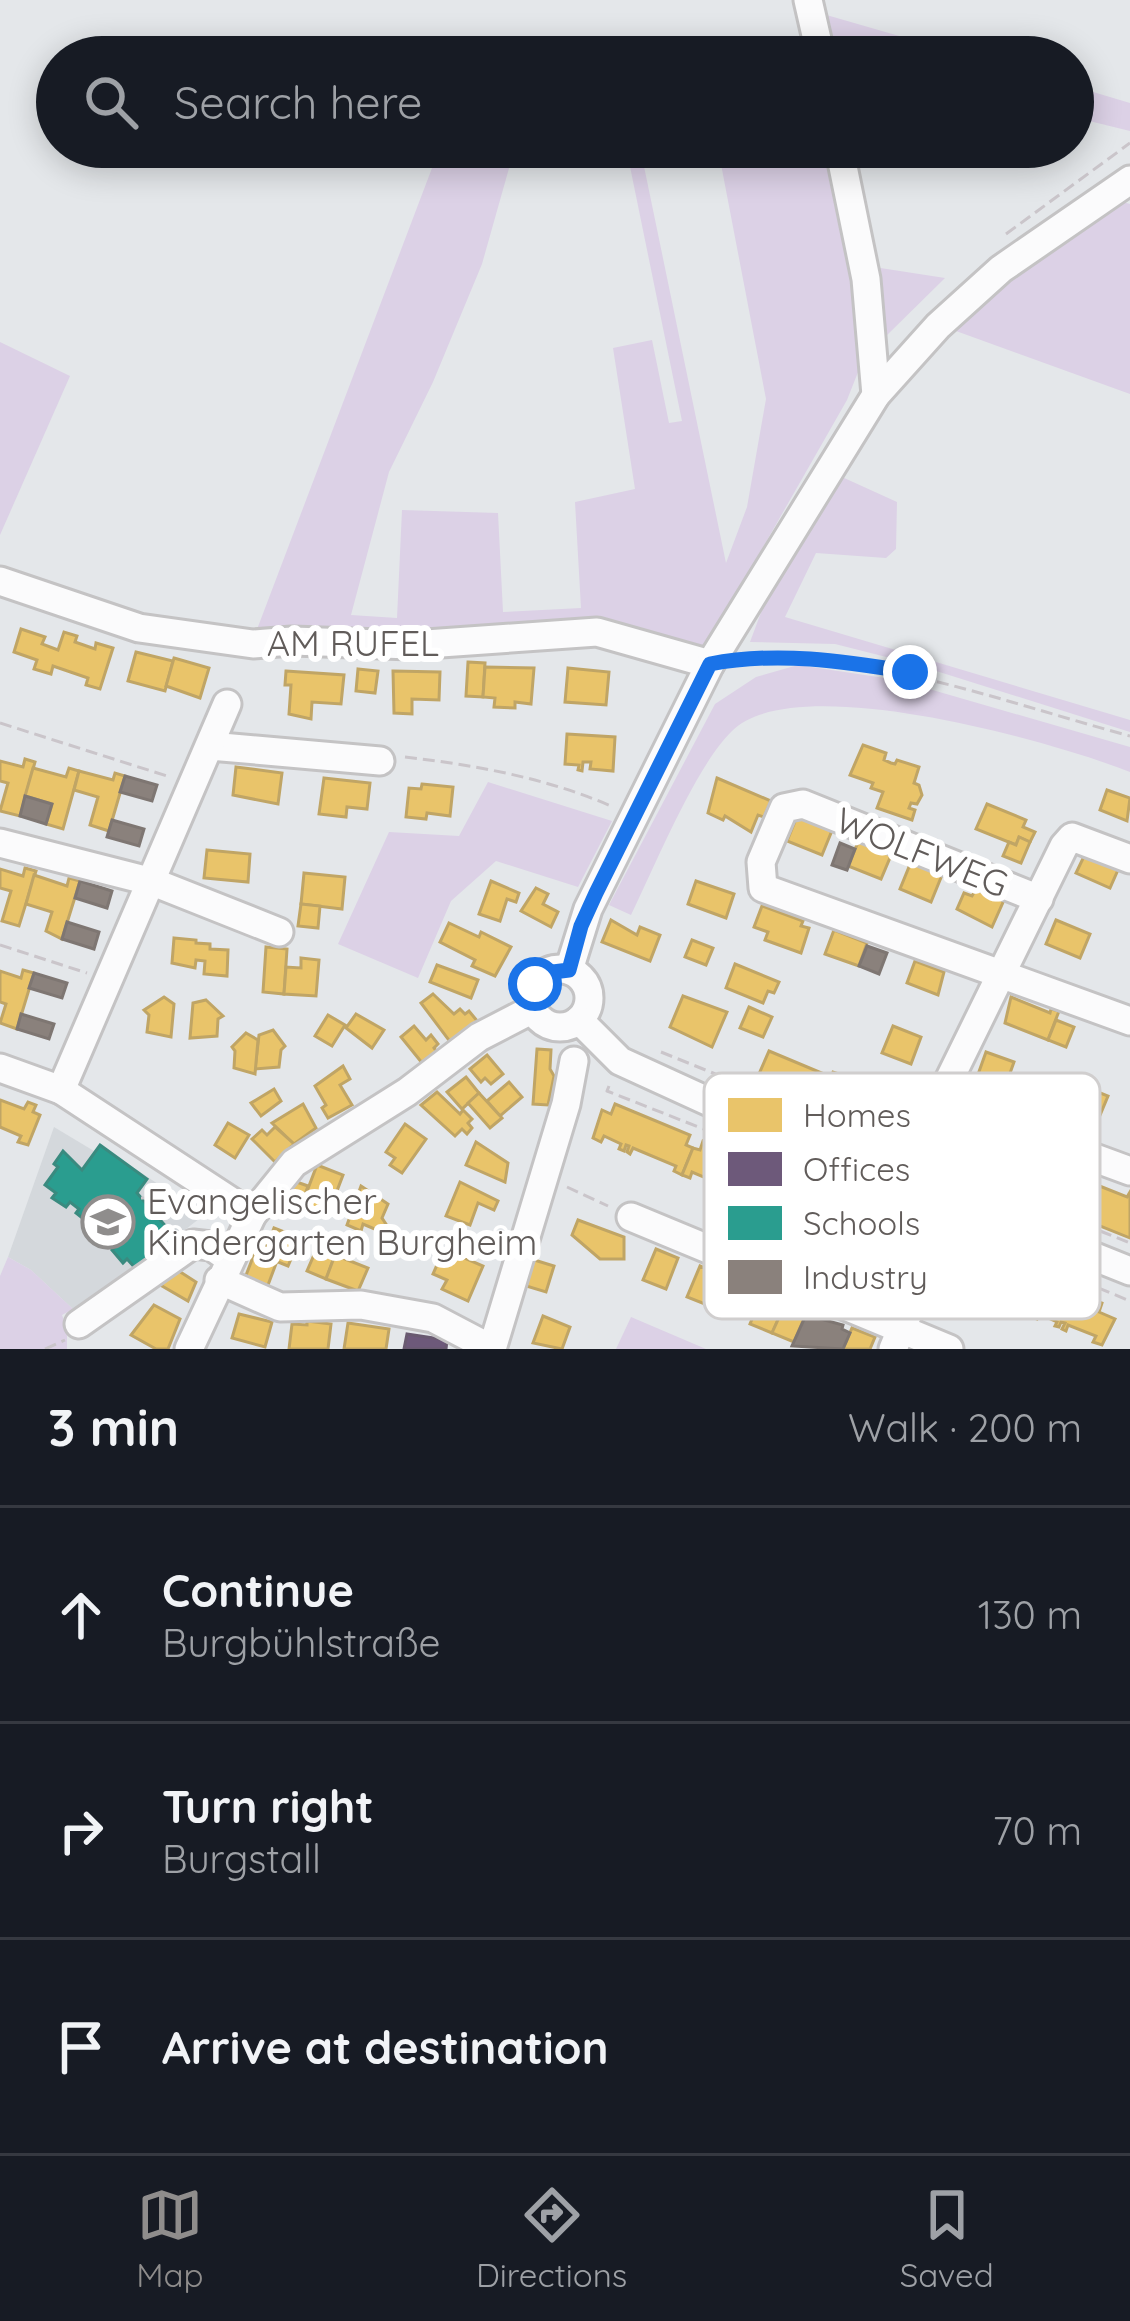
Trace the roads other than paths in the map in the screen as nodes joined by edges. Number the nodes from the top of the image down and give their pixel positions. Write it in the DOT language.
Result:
graph roads {
  1 [pos="808,0"];
  2 [pos="816,36"];
  3 [pos="843,168"];
  4 [pos="1130,180"];
  5 [pos="876,395"];
  6 [pos="0,581"];
  7 [pos="710,664"];
  8 [pos="227,704"];
  9 [pos="210,746"];
  10 [pos="380,761"];
  11 [pos="0,843"];
  12 [pos="1130,859"];
  13 [pos="153,882"];
  14 [pos="1039,899"];
  15 [pos="279,932"];
  16 [pos="569,970"];
  17 [pos="1001,974"];
  18 [pos="533,1009"];
  19 [pos="579,1020"];
  20 [pos="1130,1021"];
  21 [pos="574,1060"];
  22 [pos="0,1067"];
  23 [pos="953,1073"];
  24 [pos="62,1090"];
  25 [pos="704,1096"];
  26 [pos="1100,1160"];
  27 [pos="1130,1171"];
  28 [pos="252,1214"];
  29 [pos="632,1217"];
  30 [pos="704,1250"];
  31 [pos="1100,1261"];
  32 [pos="225,1270"];
  33 [pos="1130,1270"];
  34 [pos="852,1319"];
  35 [pos="79,1324"];
  36 [pos="897,1340"];
  37 [pos="189,1349"];
  38 [pos="492,1349"];
  39 [pos="949,1349"];
  1 -- 2 [label="street"];
  3 -- 5 [label="street"];
  4 -- 5 [label="street"];
  5 -- 7 [label="street"];
  6 -- 7 [label="street, AM RUFEL"];
  7 -- 16 [label="street"];
  8 -- 9 [label="street"];
  9 -- 10 [label="street"];
  9 -- 13 [label="street"];
  11 -- 13 [label="street"];
  12 -- 14 [label="street"];
  13 -- 15 [label="street"];
  13 -- 24 [label="street"];
  14 -- 17 [label="street"];
  14 -- 17 [label="street, WOLFWEG"];
  16 -- 18 [label="street"];
  16 -- 19 [label="street"];
  17 -- 20 [label="street"];
  17 -- 23 [label="street"];
  18 -- 19 [label="street"];
  18 -- 28 [label="street"];
  19 -- 25 [label="street"];
  21 -- 38 [label="street"];
  22 -- 24 [label="street"];
  24 -- 28 [label="street"];
  26 -- 27 [label="street"];
  28 -- 32 [label="street"];
  29 -- 30 [label="street"];
  31 -- 33 [label="street"];
  32 -- 35 [label="street"];
  32 -- 37 [label="street"];
  32 -- 38 [label="street"];
  34 -- 36 [label="street"];
  36 -- 39 [label="street"];
}
